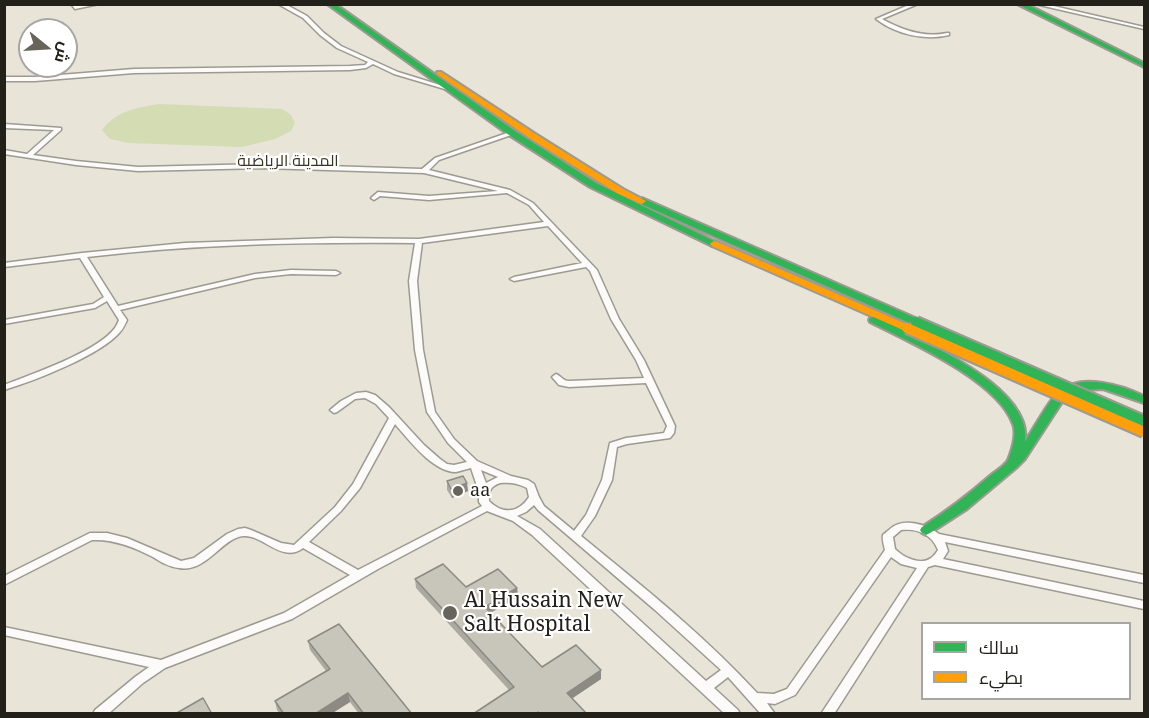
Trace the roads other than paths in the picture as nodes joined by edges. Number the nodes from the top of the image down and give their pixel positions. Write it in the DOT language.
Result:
graph roads {
  1 [pos="74,4"];
  2 [pos="97,4"];
  3 [pos="280,4"];
  4 [pos="330,4"];
  5 [pos="341,4"];
  6 [pos="916,4"];
  7 [pos="1020,4"];
  8 [pos="1037,4"];
  9 [pos="1144,28"];
  10 [pos="947,34"];
  11 [pos="372,62"];
  12 [pos="1144,65"];
  13 [pos="4,79"];
  14 [pos="450,89"];
  15 [pos="4,126"];
  16 [pos="512,133"];
  17 [pos="4,153"];
  18 [pos="28,156"];
  19 [pos="424,171"];
  20 [pos="508,191"];
  21 [pos="374,198"];
  22 [pos="548,224"];
  23 [pos="418,241"];
  24 [pos="82,255"];
  25 [pos="588,264"];
  26 [pos="4,265"];
  27 [pos="336,273"];
  28 [pos="514,279"];
  29 [pos="817,288"];
  30 [pos="110,297"];
  31 [pos="118,309"];
  32 [pos="4,322"];
  33 [pos="912,325"];
  34 [pos="556,377"];
  35 [pos="649,380"];
  36 [pos="4,388"];
  37 [pos="1144,400"];
  38 [pos="334,410"];
  39 [pos="394,417"];
  40 [pos="1144,421"];
  41 [pos="1144,432"];
  42 [pos="474,463"];
  43 [pos="1012,465"];
  44 [pos="510,478"];
  45 [pos="484,492"];
  46 [pos="534,497"];
  47 [pos="488,507"];
  48 [pos="505,514"];
  49 [pos="926,530"];
  50 [pos="576,536"];
  51 [pos="937,537"];
  52 [pos="302,543"];
  53 [pos="890,550"];
  54 [pos="929,563"];
  55 [pos="358,575"];
  56 [pos="1144,579"];
  57 [pos="4,581"];
  58 [pos="1144,605"];
  59 [pos="4,631"];
  60 [pos="161,665"];
  61 [pos="728,671"];
  62 [pos="705,688"];
  63 [pos="756,698"];
  64 [pos="99,714"];
  65 [pos="734,714"];
  66 [pos="769,714"];
  67 [pos="827,714"];
  1 -- 2 [label="street"];
  3 -- 11 [label="street"];
  4 -- 14 [label="main road"];
  5 -- 33 [label="main road"];
  6 -- 10 [label="street"];
  7 -- 12 [label="main road"];
  8 -- 9 [label="street"];
  11 -- 13 [label="street"];
  11 -- 14 [label="street"];
  14 -- 16 [label="main road"];
  15 -- 18 [label="street"];
  16 -- 19 [label="street"];
  16 -- 29 [label="main road"];
  17 -- 18 [label="street"];
  18 -- 19 [label="street"];
  19 -- 20 [label="street"];
  20 -- 21 [label="street"];
  20 -- 22 [label="street"];
  22 -- 23 [label="street"];
  22 -- 25 [label="street"];
  23 -- 24 [label="street"];
  23 -- 42 [label="street"];
  24 -- 26 [label="street"];
  24 -- 30 [label="street"];
  25 -- 28 [label="street"];
  25 -- 35 [label="street"];
  27 -- 31 [label="street"];
  29 -- 33 [label="main road"];
  29 -- 43 [label="main road"];
  30 -- 31 [label="street"];
  30 -- 32 [label="street"];
  31 -- 36 [label="street"];
  33 -- 40 [label="main road, bridge"];
  33 -- 41 [label="main road, bridge"];
  34 -- 35 [label="street"];
  35 -- 50 [label="street"];
  37 -- 43 [label="main road"];
  38 -- 39 [label="street"];
  39 -- 42 [label="street"];
  39 -- 52 [label="street"];
  42 -- 44 [label="street"];
  42 -- 45 [label="street"];
  43 -- 49 [label="main road"];
  44 -- 45 [label="street"];
  44 -- 46 [label="street"];
  45 -- 47 [label="street"];
  46 -- 48 [label="street"];
  46 -- 50 [label="street"];
  47 -- 48 [label="street"];
  47 -- 55 [label="street"];
  48 -- 62 [label="street"];
  49 -- 51 [label="street"];
  49 -- 53 [label="street"];
  50 -- 61 [label="street"];
  51 -- 54 [label="street"];
  51 -- 56 [label="street"];
  52 -- 55 [label="street"];
  52 -- 57 [label="street"];
  53 -- 54 [label="street"];
  53 -- 63 [label="street"];
  54 -- 58 [label="street"];
  54 -- 67 [label="street"];
  55 -- 60 [label="street"];
  59 -- 60 [label="street"];
  60 -- 64 [label="street"];
  61 -- 62 [label="street"];
  61 -- 63 [label="street"];
  62 -- 65 [label="street"];
  63 -- 66 [label="street"];
}
